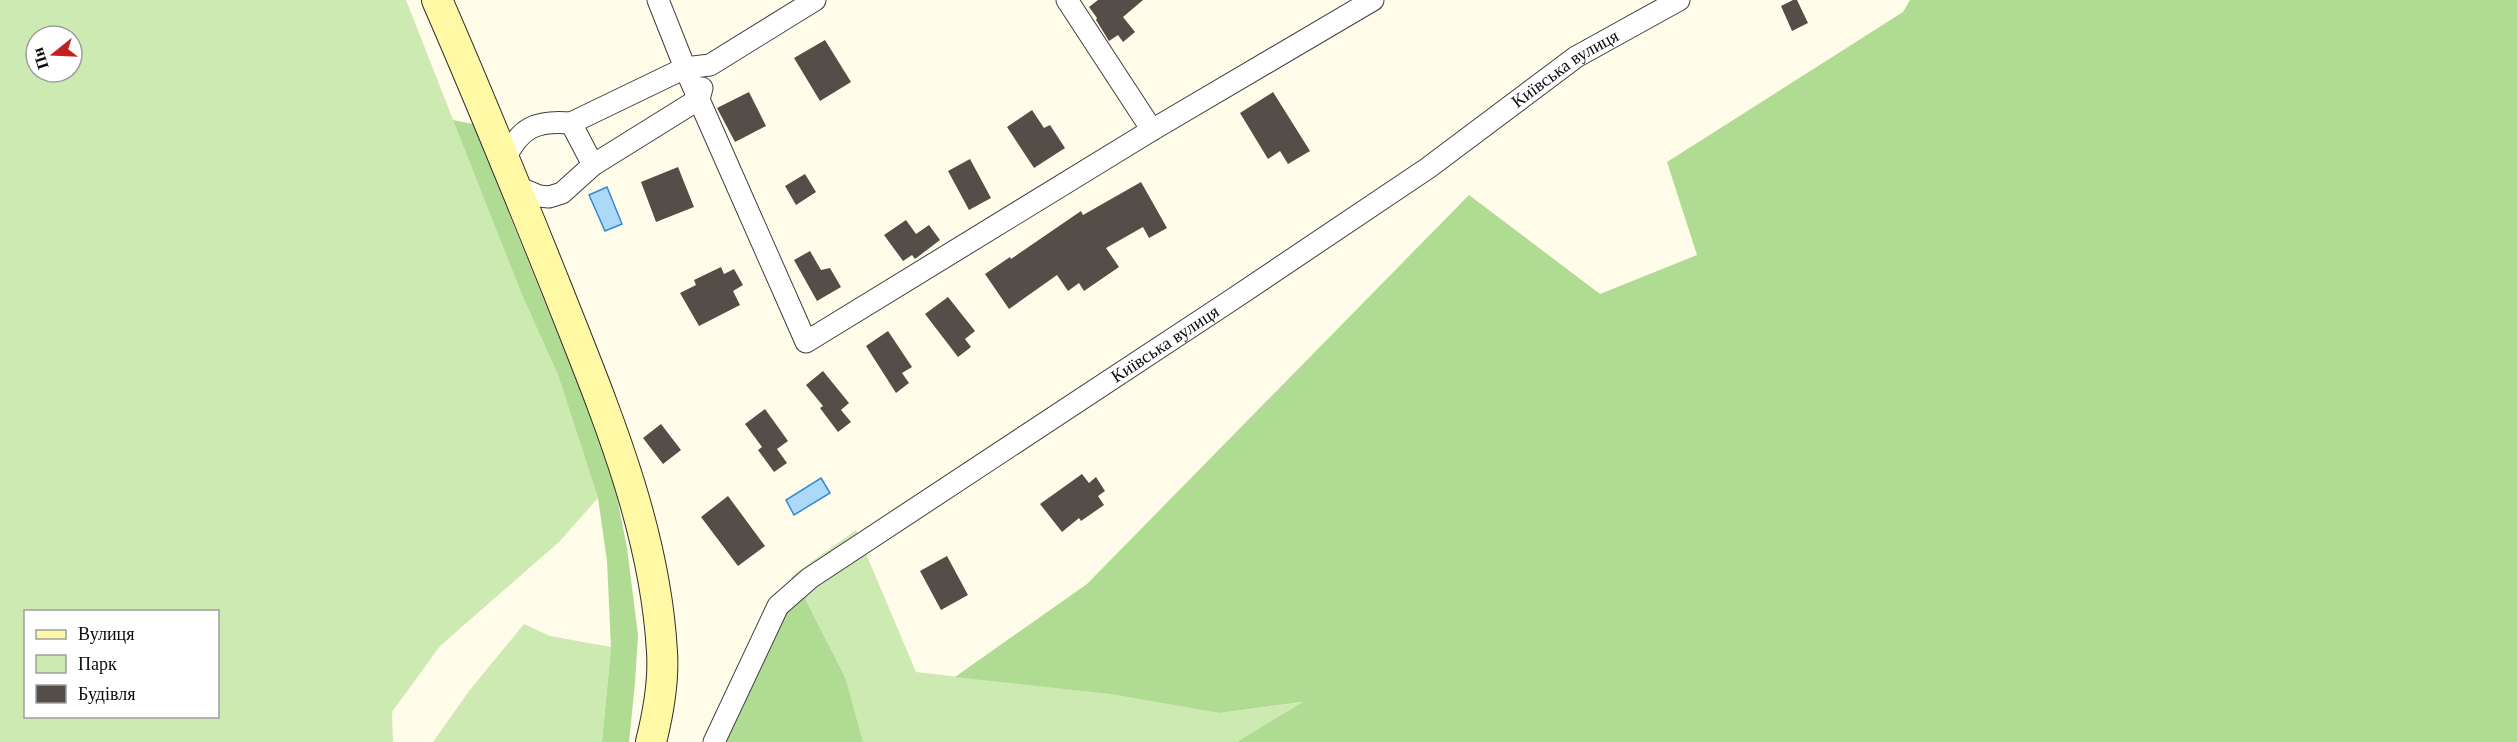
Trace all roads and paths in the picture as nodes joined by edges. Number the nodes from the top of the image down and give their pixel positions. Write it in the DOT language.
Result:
graph roads {
  1 [pos="437,0"];
  2 [pos="658,0"];
  3 [pos="815,0"];
  4 [pos="1067,0"];
  5 [pos="1373,0"];
  6 [pos="1679,0"];
  7 [pos="710,65"];
  8 [pos="685,68"];
  9 [pos="699,99"];
  10 [pos="571,123"];
  11 [pos="1152,130"];
  12 [pos="505,159"];
  13 [pos="593,165"];
  14 [pos="516,187"];
  15 [pos="651,742"];
  16 [pos="714,742"];
  1 -- 12 [label="main road"];
  2 -- 8 [label="street"];
  3 -- 7 [label="street"];
  4 -- 11 [label="street"];
  5 -- 11 [label="street"];
  6 -- 16 [label="street, Київська вулиця"];
  7 -- 8 [label="street"];
  7 -- 9 [label="street"];
  8 -- 9 [label="street"];
  8 -- 10 [label="street"];
  9 -- 11 [label="street"];
  9 -- 13 [label="street"];
  10 -- 12 [label="street"];
  10 -- 13 [label="street"];
  12 -- 14 [label="main road"];
  13 -- 14 [label="street"];
  14 -- 15 [label="main road"];
}
